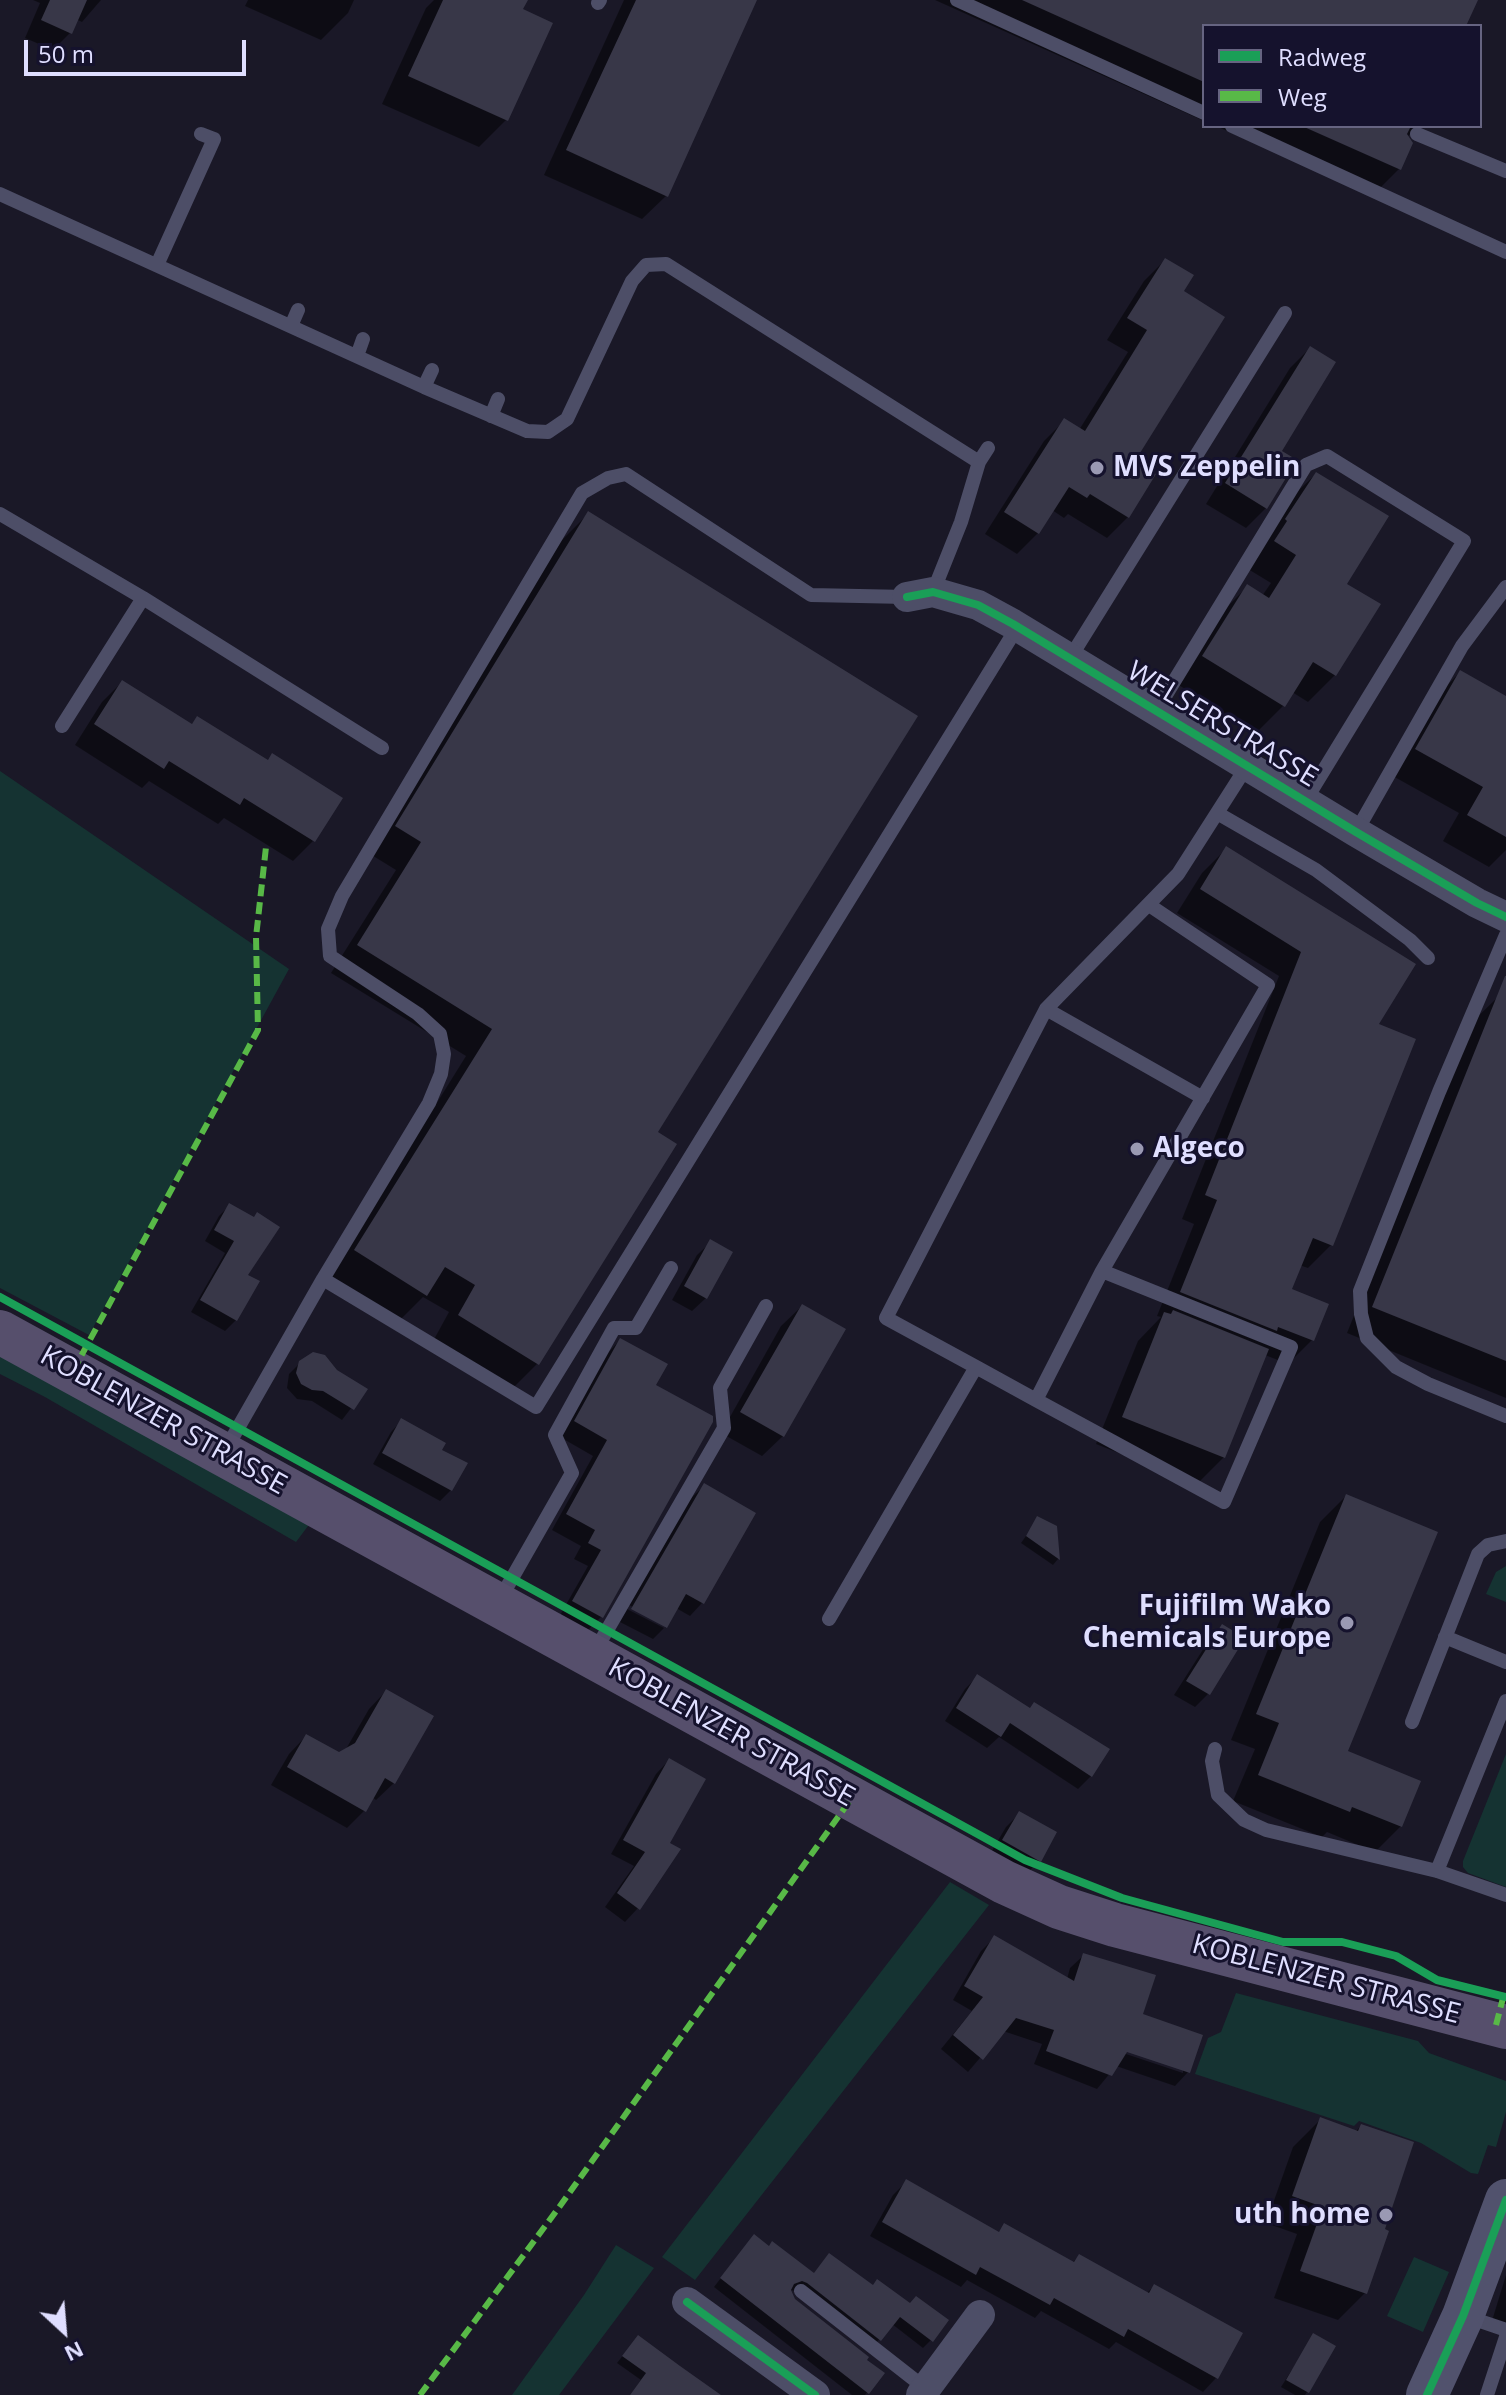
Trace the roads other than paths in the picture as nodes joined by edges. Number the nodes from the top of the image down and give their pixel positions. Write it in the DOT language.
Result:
graph roads {
  1 [pos="957,0"];
  2 [pos="1202,112"];
  3 [pos="1236,128"];
  4 [pos="201,134"];
  5 [pos="1417,134"];
  6 [pos="1506,171"];
  7 [pos="0,194"];
  8 [pos="1506,252"];
  9 [pos="157,265"];
  10 [pos="298,310"];
  11 [pos="1285,313"];
  12 [pos="291,326"];
  13 [pos="363,339"];
  14 [pos="357,356"];
  15 [pos="432,370"];
  16 [pos="424,387"];
  17 [pos="498,399"];
  18 [pos="491,416"];
  19 [pos="988,448"];
  20 [pos="979,462"];
  21 [pos="0,514"];
  22 [pos="1506,587"];
  23 [pos="920,595"];
  24 [pos="143,598"];
  25 [pos="1018,626"];
  26 [pos="1070,658"];
  27 [pos="1156,711"];
  28 [pos="62,726"];
  29 [pos="382,748"];
  30 [pos="1247,766"];
  31 [pos="1305,801"];
  32 [pos="1217,813"];
  33 [pos="1356,832"];
  34 [pos="1149,905"];
  35 [pos="1506,917"];
  36 [pos="1506,935"];
  37 [pos="1428,958"];
  38 [pos="1046,1009"];
  39 [pos="1203,1098"];
  40 [pos="671,1268"];
  41 [pos="1102,1271"];
  42 [pos="323,1279"];
  43 [pos="766,1306"];
  44 [pos="0,1332"];
  45 [pos="976,1367"];
  46 [pos="1036,1400"];
  47 [pos="1506,1416"];
  48 [pos="223,1454"];
  49 [pos="1506,1541"];
  50 [pos="497,1605"];
  51 [pos="829,1619"];
  52 [pos="1445,1637"];
  53 [pos="592,1657"];
  54 [pos="1506,1662"];
  55 [pos="1506,1701"];
  56 [pos="1412,1722"];
  57 [pos="1215,1749"];
  58 [pos="1437,1871"];
  59 [pos="1506,1895"];
  60 [pos="1506,2027"];
  61 [pos="1506,2200"];
  62 [pos="801,2291"];
  63 [pos="687,2302"];
  64 [pos="980,2315"];
  65 [pos="1463,2316"];
  66 [pos="1506,2330"];
  67 [pos="1506,2337"];
  68 [pos="923,2392"];
  69 [pos="815,2395"];
  70 [pos="1427,2395"];
  71 [pos="1487,2395"];
  1 -- 2 [label="lane"];
  3 -- 8 [label="lane"];
  4 -- 9 [label="lane"];
  5 -- 6 [label="lane"];
  7 -- 9 [label="lane"];
  9 -- 12 [label="lane"];
  10 -- 12 [label="lane"];
  11 -- 26 [label="lane"];
  12 -- 14 [label="lane"];
  13 -- 14 [label="lane"];
  14 -- 16 [label="lane"];
  15 -- 16 [label="lane"];
  16 -- 18 [label="lane"];
  17 -- 18 [label="lane"];
  18 -- 20 [label="lane"];
  19 -- 20 [label="lane"];
  20 -- 23 [label="lane"];
  21 -- 24 [label="lane"];
  22 -- 33 [label="lane"];
  23 -- 25 [label="street, WELSERSTRASSE"];
  23 -- 42 [label="lane"];
  24 -- 28 [label="lane"];
  24 -- 29 [label="lane"];
  25 -- 26 [label="street, WELSERSTRASSE"];
  25 -- 42 [label="lane"];
  26 -- 27 [label="street, WELSERSTRASSE"];
  27 -- 30 [label="street, WELSERSTRASSE"];
  27 -- 31 [label="lane"];
  30 -- 31 [label="street, WELSERSTRASSE"];
  30 -- 32 [label="lane"];
  31 -- 33 [label="street, WELSERSTRASSE"];
  32 -- 34 [label="lane"];
  32 -- 37 [label="lane"];
  33 -- 35 [label="street, WELSERSTRASSE"];
  34 -- 38 [label="lane"];
  34 -- 39 [label="lane"];
  36 -- 47 [label="lane"];
  38 -- 39 [label="lane"];
  38 -- 45 [label="lane"];
  39 -- 41 [label="lane"];
  40 -- 50 [label="lane"];
  41 -- 46 [label="lane"];
  41 -- 46 [label="lane"];
  42 -- 48 [label="lane"];
  43 -- 53 [label="lane"];
  44 -- 48 [label="main road, KOBLENZER STRASSE"];
  45 -- 46 [label="lane"];
  45 -- 51 [label="lane"];
  48 -- 50 [label="main road, KOBLENZER STRASSE"];
  49 -- 52 [label="lane"];
  50 -- 53 [label="main road, KOBLENZER STRASSE"];
  52 -- 54 [label="lane"];
  52 -- 56 [label="lane"];
  53 -- 60 [label="main road, KOBLENZER STRASSE"];
  55 -- 58 [label="lane"];
  57 -- 58 [label="lane"];
  58 -- 59 [label="lane"];
  61 -- 65 [label="street"];
  62 -- 68 [label="lane"];
  63 -- 69 [label="street"];
  64 -- 68 [label="street"];
  65 -- 66 [label="lane"];
  65 -- 70 [label="street"];
  67 -- 71 [label="lane"];
}
